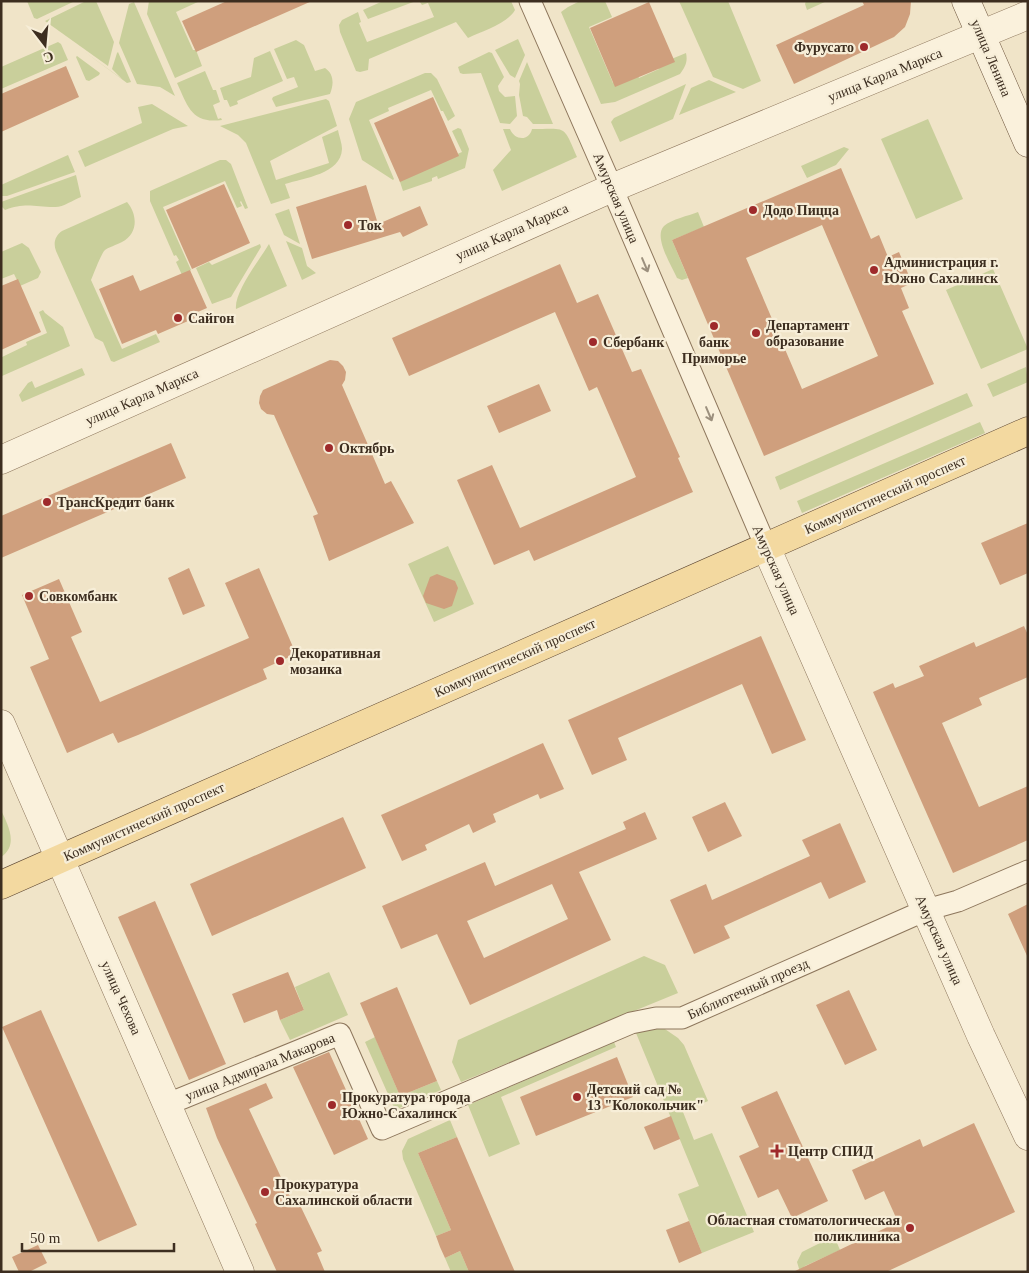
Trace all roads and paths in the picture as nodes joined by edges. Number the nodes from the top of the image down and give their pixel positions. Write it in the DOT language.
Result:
graph roads {
  1 [pos="530,1"];
  2 [pos="966,1"];
  3 [pos="1028,15"];
  4 [pos="981,36"];
  5 [pos="1028,143"];
  6 [pos="612,188"];
  7 [pos="1028,432"];
  8 [pos="1,460"];
  9 [pos="766,547"];
  10 [pos="1,724"];
  11 [pos="60,859"];
  12 [pos="1028,871"];
  13 [pos="1,885"];
  14 [pos="926,910"];
  15 [pos="168,1104"];
  16 [pos="382,1129"];
  17 [pos="1028,1136"];
  18 [pos="240,1272"];
  1 -- 6 [label="street, Амурская улица"];
  2 -- 4 [label="street, улица Ленина"];
  3 -- 4 [label="street, улица Карла Маркса"];
  4 -- 5 [label="street, улица Ленина"];
  4 -- 6 [label="street, улица Карла Маркса"];
  6 -- 8 [label="street, улица Карла Маркса"];
  6 -- 9 [label="street, Амурская улица, one-way"];
  7 -- 9 [label="main road, Коммунистический проспект"];
  9 -- 11 [label="main road, Коммунистический проспект"];
  9 -- 14 [label="street, Амурская улица"];
  10 -- 11 [label="street, улица Чехова"];
  11 -- 13 [label="main road, Коммунистический проспект"];
  11 -- 15 [label="street, улица Чехова"];
  12 -- 14 [label="street, Библиотечный проезд"];
  14 -- 16 [label="street, Библиотечный проезд"];
  14 -- 17 [label="street, Амурская улица"];
  15 -- 16 [label="street, улица Адмирала Макарова"];
  15 -- 18 [label="street, улица Чехова"];
}
